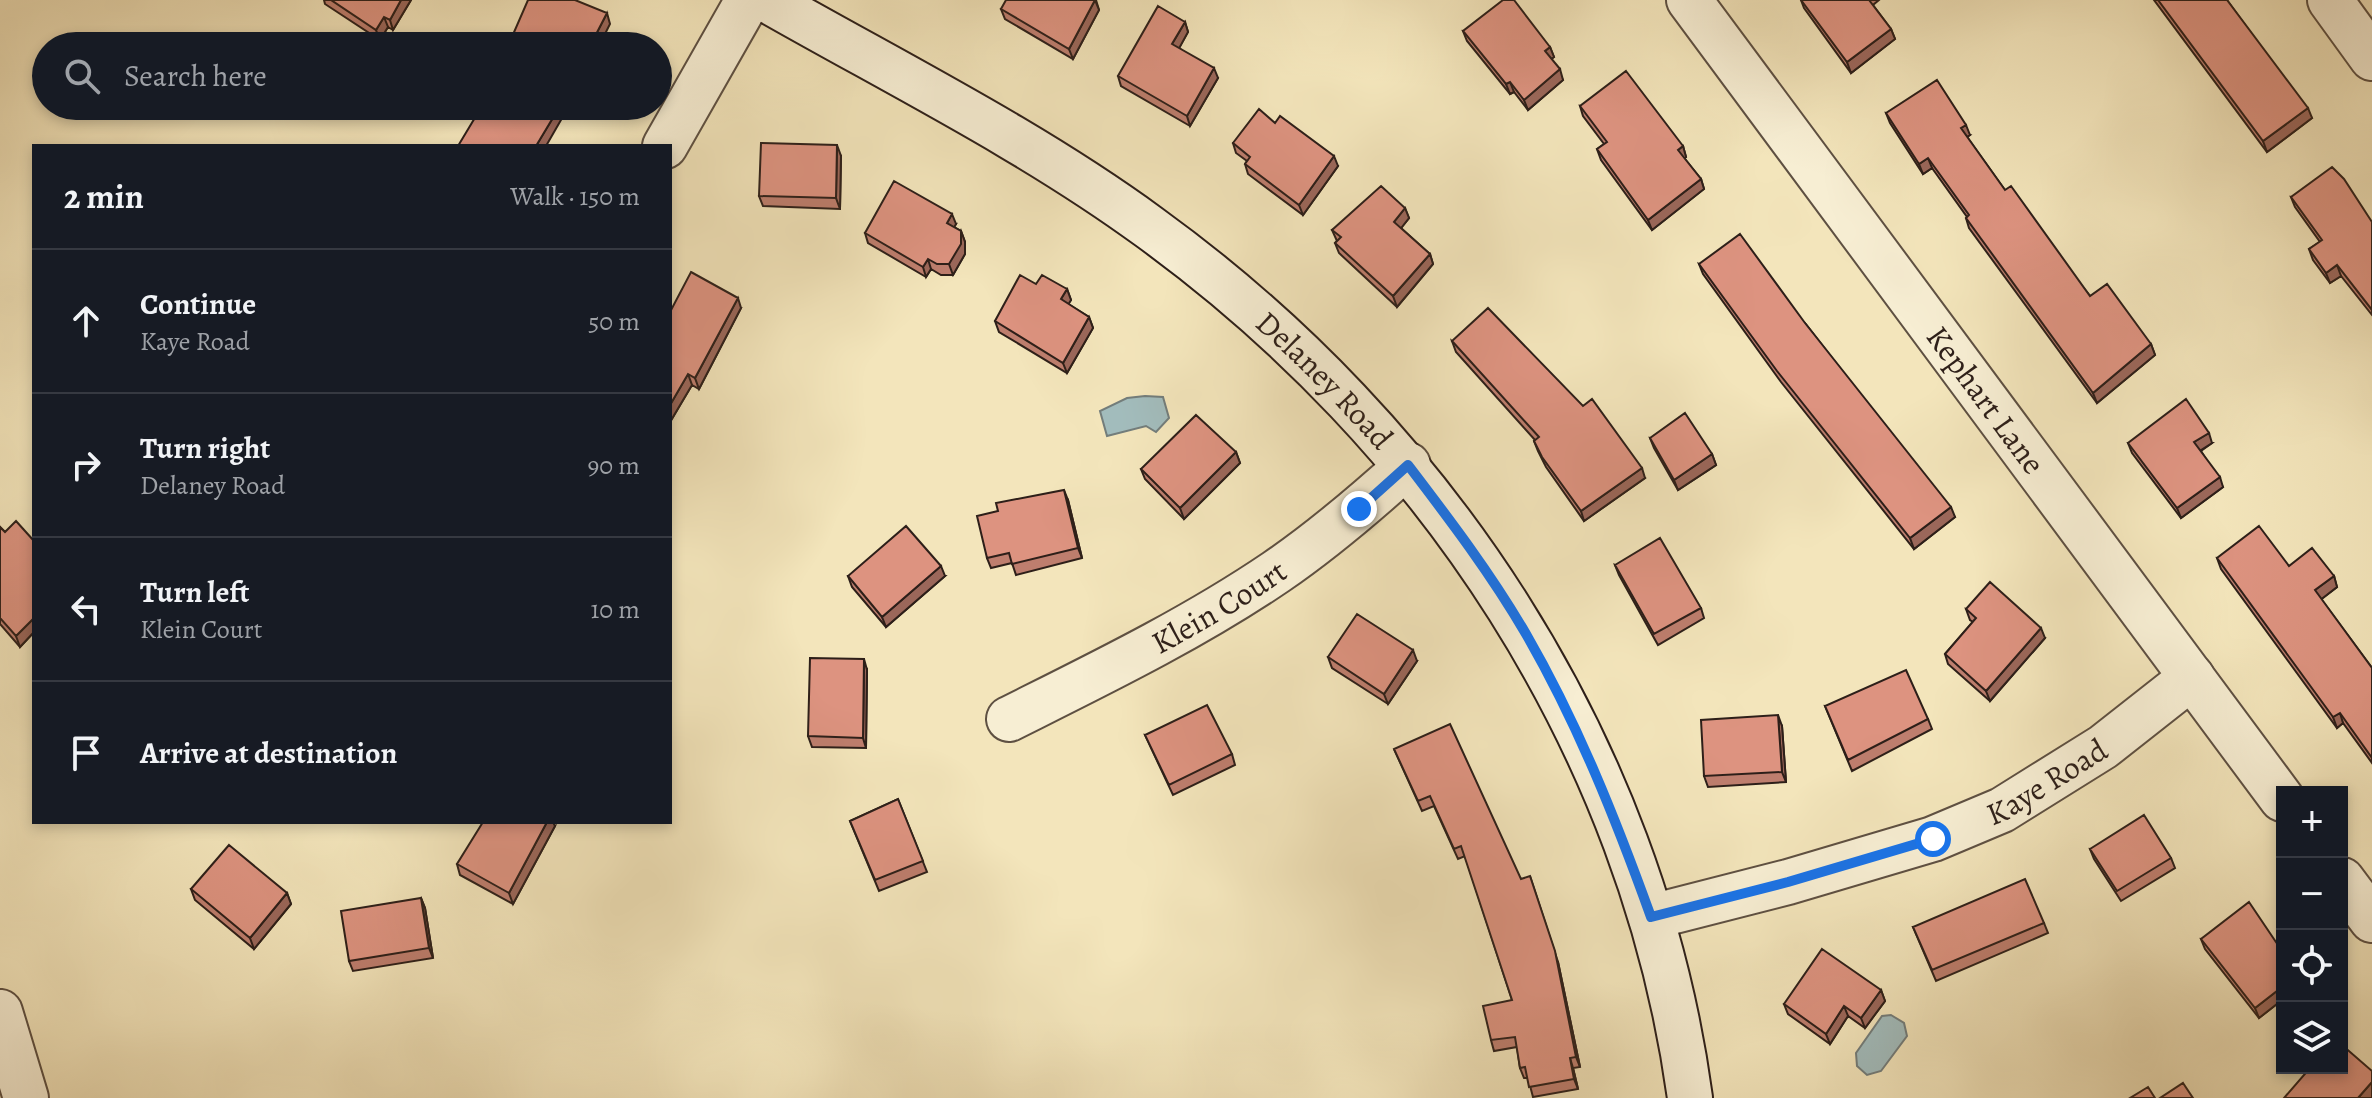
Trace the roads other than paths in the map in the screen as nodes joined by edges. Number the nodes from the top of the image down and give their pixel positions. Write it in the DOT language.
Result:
graph roads {
  1 [pos="748,0"];
  2 [pos="767,0"];
  3 [pos="1689,0"];
  4 [pos="2330,0"];
  5 [pos="2372,58"];
  6 [pos="666,144"];
  7 [pos="1408,465"];
  8 [pos="2192,677"];
  9 [pos="1009,719"];
  10 [pos="2276,791"];
  11 [pos="2348,888"];
  12 [pos="1651,917"];
  13 [pos="2372,920"];
  14 [pos="0,1012"];
  15 [pos="26,1098"];
  16 [pos="1690,1098"];
  1 -- 6 [label="street"];
  2 -- 7 [label="street, Delaney Road"];
  3 -- 8 [label="street, Kephart Lane"];
  4 -- 5 [label="street"];
  7 -- 9 [label="street, Klein Court"];
  7 -- 12 [label="street, Delaney Road"];
  8 -- 10 [label="street, Kephart Lane"];
  8 -- 12 [label="street, Kaye Road"];
  11 -- 13 [label="street"];
  12 -- 16 [label="street, Delaney Road"];
  14 -- 15 [label="street"];
}
